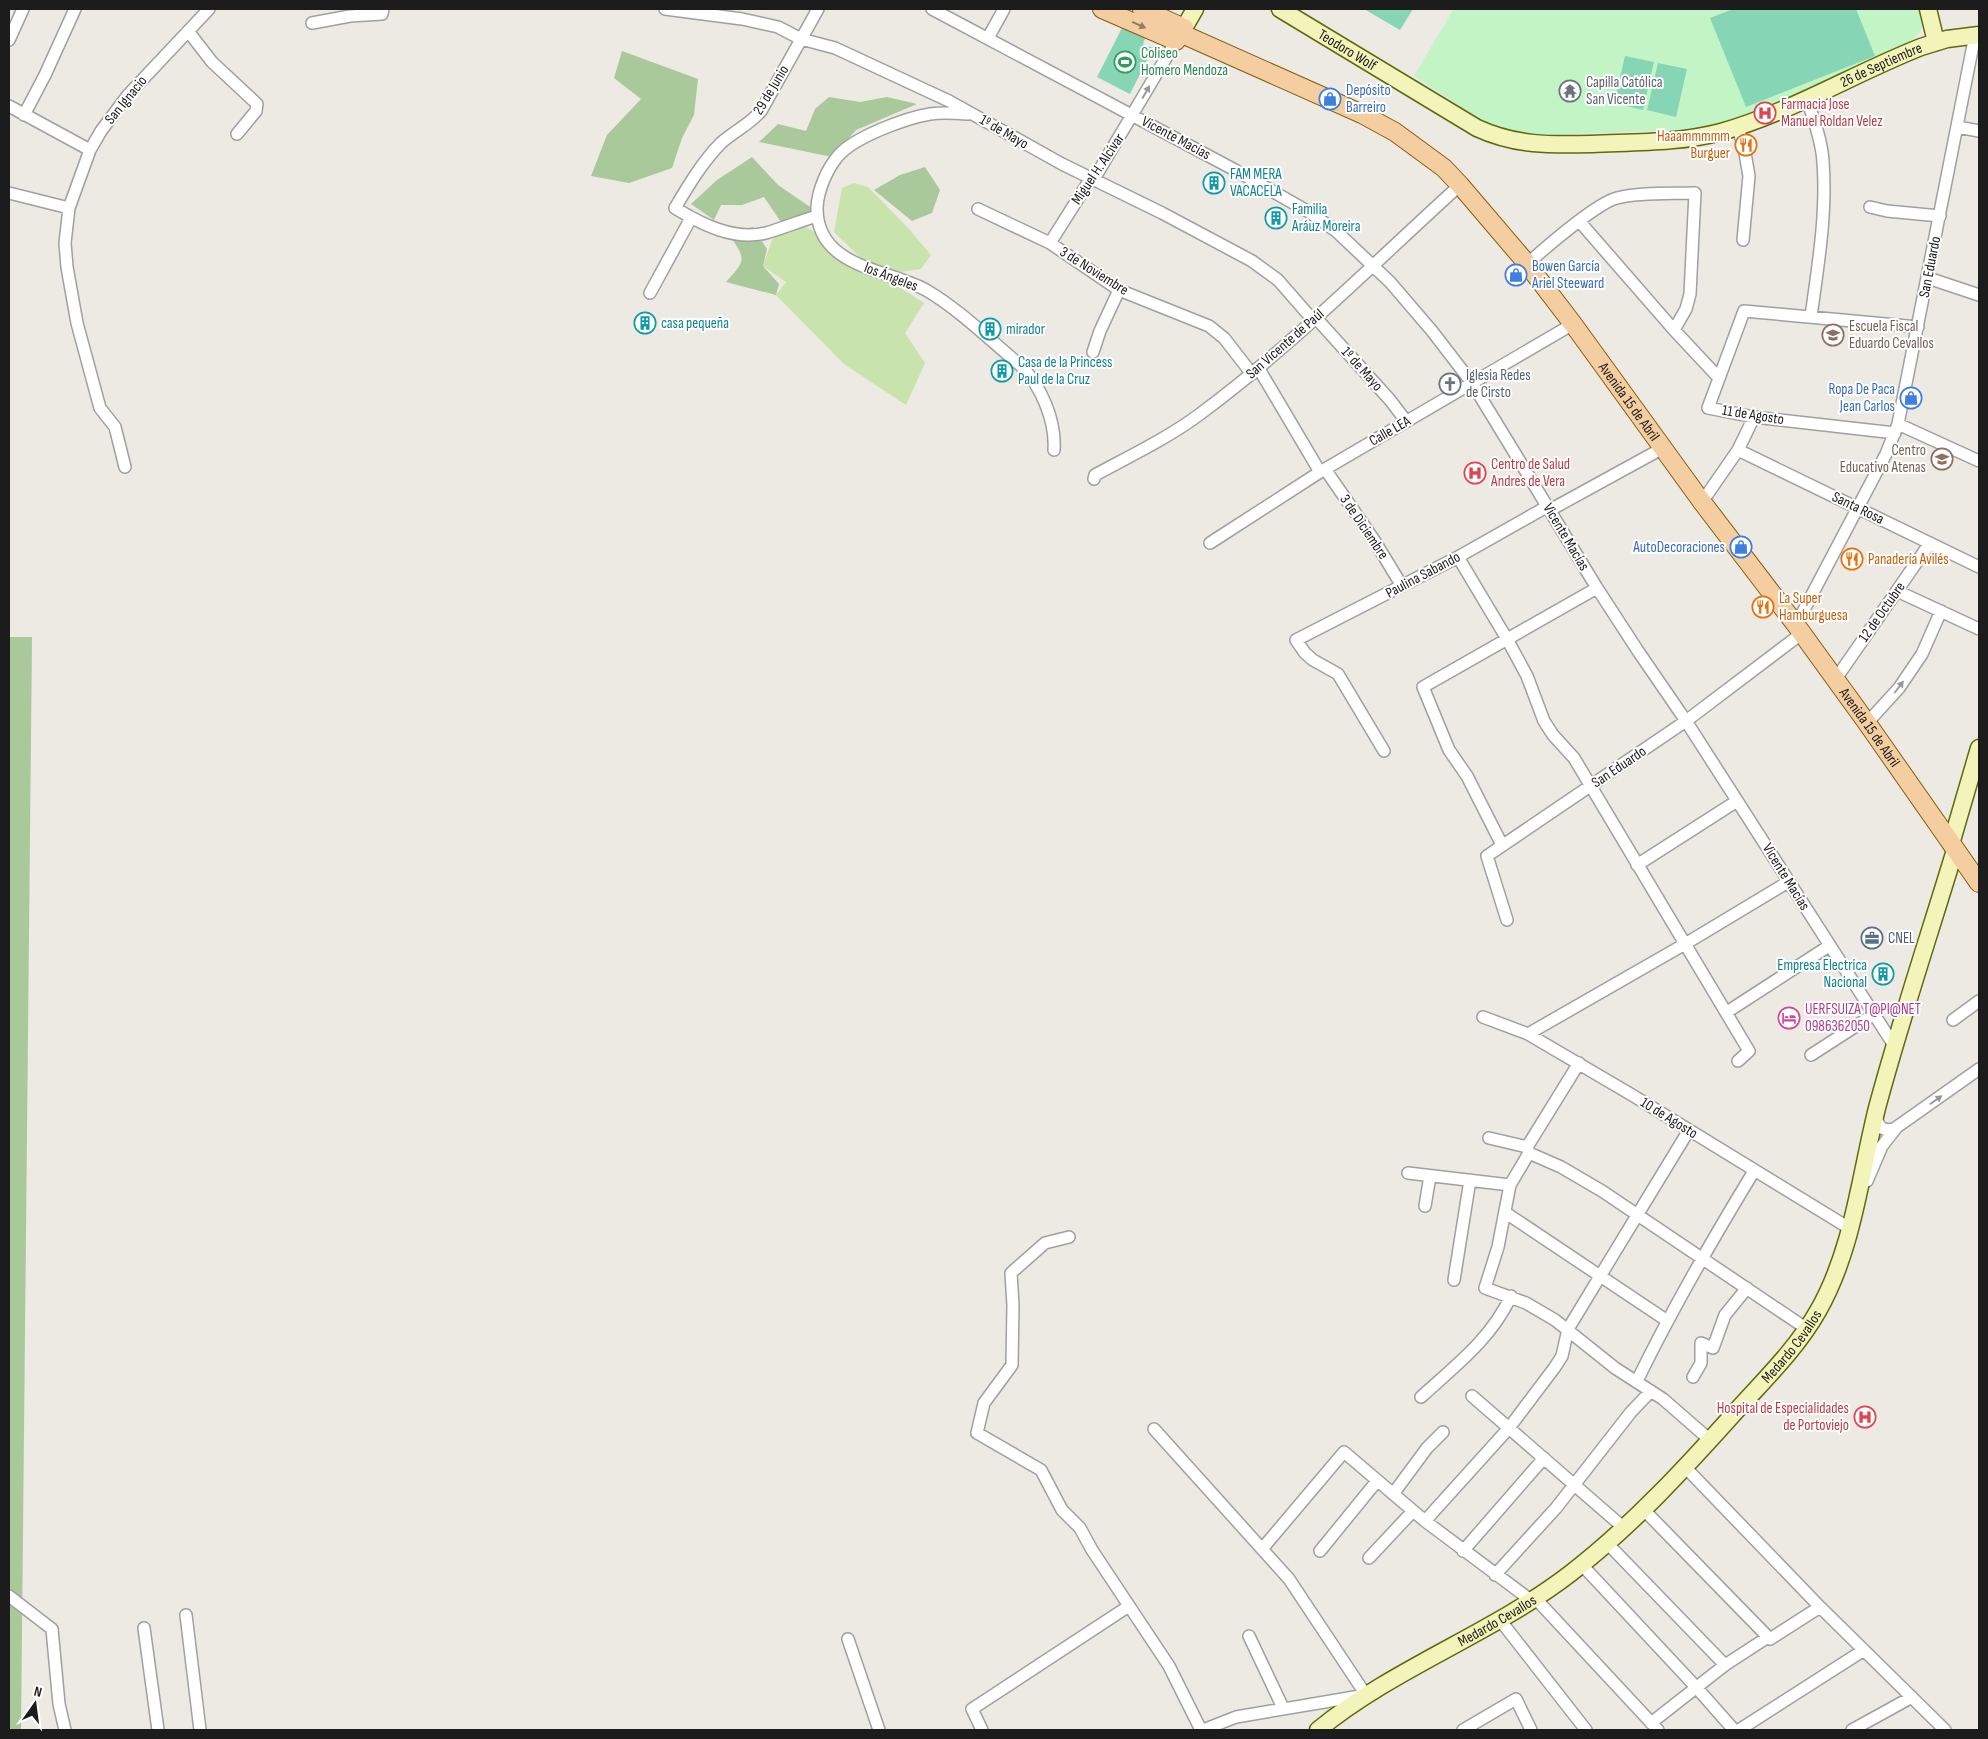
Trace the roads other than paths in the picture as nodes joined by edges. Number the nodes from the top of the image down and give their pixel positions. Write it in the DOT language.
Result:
graph roads {
  1 [pos="23,9"];
  2 [pos="75,9"];
  3 [pos="209,9"];
  4 [pos="383,9"];
  5 [pos="665,9"];
  6 [pos="818,9"];
  7 [pos="932,9"];
  8 [pos="1004,9"];
  9 [pos="1102,9"];
  10 [pos="1142,9"];
  11 [pos="1195,9"];
  12 [pos="1280,9"];
  13 [pos="1928,9"];
  14 [pos="312,23"];
  15 [pos="188,31"];
  16 [pos="1180,34"];
  17 [pos="1977,35"];
  18 [pos="988,38"];
  19 [pos="801,39"];
  20 [pos="9,40"];
  21 [pos="1936,42"];
  22 [pos="1807,98"];
  23 [pos="9,106"];
  24 [pos="972,114"];
  25 [pos="24,115"];
  26 [pos="1133,116"];
  27 [pos="1738,127"];
  28 [pos="1958,127"];
  29 [pos="1979,131"];
  30 [pos="237,134"];
  31 [pos="1493,135"];
  32 [pos="90,150"];
  33 [pos="1092,178"];
  34 [pos="1460,185"];
  35 [pos="9,193"];
  36 [pos="1870,206"];
  37 [pos="70,208"];
  38 [pos="978,209"];
  39 [pos="817,216"];
  40 [pos="1940,216"];
  41 [pos="691,218"];
  42 [pos="1580,222"];
  43 [pos="1743,240"];
  44 [pos="1050,243"];
  45 [pos="1373,264"];
  46 [pos="1527,264"];
  47 [pos="1928,278"];
  48 [pos="1119,290"];
  49 [pos="650,293"];
  50 [pos="1979,295"];
  51 [pos="1811,316"];
  52 [pos="1314,320"];
  53 [pos="1573,324"];
  54 [pos="1918,327"];
  55 [pos="1674,330"];
  56 [pos="1093,352"];
  57 [pos="1255,371"];
  58 [pos="1719,378"];
  59 [pos="1472,383"];
  60 [pos="1754,417"];
  61 [pos="1406,421"];
  62 [pos="1897,428"];
  63 [pos="1663,448"];
  64 [pos="1054,450"];
  65 [pos="1738,450"];
  66 [pos="1979,461"];
  67 [pos="125,467"];
  68 [pos="1322,470"];
  69 [pos="1094,479"];
  70 [pos="1702,502"];
  71 [pos="1549,508"];
  72 [pos="1858,508"];
  73 [pos="1210,543"];
  74 [pos="1930,543"];
  75 [pos="1458,557"];
  76 [pos="1979,567"];
  77 [pos="1402,586"];
  78 [pos="1597,588"];
  79 [pos="1896,591"];
  80 [pos="1940,611"];
  81 [pos="1979,629"];
  82 [pos="1798,630"];
  83 [pos="1507,639"];
  84 [pos="1835,680"];
  85 [pos="1686,721"];
  86 [pos="1867,723"];
  87 [pos="1979,748"];
  88 [pos="1384,751"];
  89 [pos="1591,786"];
  90 [pos="1737,800"];
  91 [pos="1502,845"];
  92 [pos="1953,847"];
  93 [pos="1637,865"];
  94 [pos="1788,882"];
  95 [pos="1979,883"];
  96 [pos="1507,920"];
  97 [pos="1685,944"];
  98 [pos="1829,946"];
  99 [pos="1979,1001"];
  100 [pos="1727,1012"];
  101 [pos="1873,1014"];
  102 [pos="1484,1017"];
  103 [pos="1952,1020"];
  104 [pos="1528,1034"];
  105 [pos="1895,1047"];
  106 [pos="1811,1055"];
  107 [pos="1738,1061"];
  108 [pos="1579,1063"];
  109 [pos="1979,1069"];
  110 [pos="1875,1117"];
  111 [pos="1896,1128"];
  112 [pos="1689,1130"];
  113 [pos="1489,1138"];
  114 [pos="1528,1150"];
  115 [pos="1754,1171"];
  116 [pos="1408,1174"];
  117 [pos="1430,1176"];
  118 [pos="1470,1180"];
  119 [pos="1510,1185"];
  120 [pos="1425,1206"];
  121 [pos="1506,1213"];
  122 [pos="1638,1214"];
  123 [pos="1849,1226"];
  124 [pos="1069,1237"];
  125 [pos="1702,1257"];
  126 [pos="1600,1276"];
  127 [pos="1454,1280"];
  128 [pos="1747,1288"];
  129 [pos="1511,1296"];
  130 [pos="1666,1320"];
  131 [pos="1568,1329"];
  132 [pos="1807,1329"];
  133 [pos="1693,1377"];
  134 [pos="1637,1381"];
  135 [pos="1651,1391"];
  136 [pos="1472,1396"];
  137 [pos="1421,1397"];
  138 [pos="1509,1428"];
  139 [pos="1154,1429"];
  140 [pos="1443,1432"];
  141 [pos="1710,1440"];
  142 [pos="1544,1458"];
  143 [pos="1686,1467"];
  144 [pos="1377,1481"];
  145 [pos="1574,1485"];
  146 [pos="1393,1494"];
  147 [pos="1644,1510"];
  148 [pos="1413,1511"];
  149 [pos="1425,1521"];
  150 [pos="1624,1528"];
  151 [pos="1607,1544"];
  152 [pos="1262,1549"];
  153 [pos="1320,1551"];
  154 [pos="1463,1551"];
  155 [pos="1369,1558"];
  156 [pos="1582,1565"];
  157 [pos="1495,1575"];
  158 [pos="9,1596"];
  159 [pos="1534,1600"];
  160 [pos="1130,1606"];
  161 [pos="1820,1607"];
  162 [pos="186,1615"];
  163 [pos="1500,1620"];
  164 [pos="144,1628"];
  165 [pos="1250,1636"];
  166 [pos="1768,1637"];
  167 [pos="848,1639"];
  168 [pos="1864,1650"];
  169 [pos="1725,1665"];
  170 [pos="1696,1687"];
  171 [pos="1366,1695"];
  172 [pos="1912,1697"];
  173 [pos="1283,1708"];
  174 [pos="1326,1727"];
  175 [pos="1654,1728"];
  176 [pos="65,1730"];
  177 [pos="158,1730"];
  178 [pos="200,1730"];
  179 [pos="879,1730"];
  180 [pos="982,1730"];
  181 [pos="1202,1730"];
  182 [pos="1463,1730"];
  183 [pos="1531,1730"];
  184 [pos="1586,1730"];
  185 [pos="1734,1730"];
  186 [pos="1739,1730"];
  187 [pos="1852,1730"];
  188 [pos="1945,1730"];
  1 -- 20 [label="street"];
  2 -- 25 [label="street"];
  3 -- 15 [label="street, San Ignacio"];
  4 -- 14 [label="street"];
  5 -- 19 [label="street, 1º de Mayo"];
  6 -- 19 [label="street, 29 de Junio"];
  7 -- 18 [label="street, Vicente Macías"];
  8 -- 18 [label="street"];
  9 -- 16 [label="main road, Avenida 15 de Abril, one-way"];
  10 -- 16 [label="main road, Avenida 15 de Abril"];
  11 -- 16 [label="street"];
  12 -- 31 [label="street, Teodoro Wolf"];
  13 -- 21 [label="street"];
  15 -- 30 [label="street"];
  15 -- 32 [label="street, San Ignacio"];
  26 -- 16 [label="street, Miguel H. Alcívar, one-way"];
  16 -- 34 [label="main road, Avenida 15 de Abril"];
  17 -- 21 [label="street, 26 de Septiembre"];
  17 -- 28 [label="street, San Eduardo"];
  18 -- 26 [label="street, Vicente Macías"];
  19 -- 24 [label="street, 1º de Mayo"];
  19 -- 41 [label="street, 29 de Junio"];
  21 -- 22 [label="street, 26 de Septiembre"];
  22 -- 27 [label="street, 26 de Septiembre"];
  22 -- 51 [label="street"];
  23 -- 25 [label="street"];
  24 -- 33 [label="street, 1º de Mayo"];
  24 -- 39 [label="street"];
  25 -- 32 [label="street"];
  26 -- 33 [label="street, Miguel H. Alcívar"];
  26 -- 45 [label="street, Vicente Macías"];
  27 -- 31 [label="street, 26 de Septiembre"];
  27 -- 43 [label="street"];
  28 -- 29 [label="street"];
  28 -- 40 [label="street, San Eduardo"];
  32 -- 37 [label="street, San Ignacio"];
  33 -- 44 [label="street, Miguel H. Alcívar"];
  33 -- 52 [label="street, 1º de Mayo"];
  34 -- 45 [label="street, San Vicente de Paúl"];
  34 -- 46 [label="main road, Avenida 15 de Abril"];
  35 -- 37 [label="street"];
  36 -- 40 [label="street"];
  37 -- 67 [label="street, San Ignacio"];
  38 -- 44 [label="street, 3 de Noviembre"];
  39 -- 41 [label="street"];
  39 -- 64 [label="street, los Ángeles"];
  40 -- 47 [label="street, San Eduardo"];
  41 -- 49 [label="street"];
  42 -- 46 [label="street"];
  42 -- 55 [label="street"];
  42 -- 55 [label="street"];
  44 -- 48 [label="street, 3 de Noviembre"];
  45 -- 52 [label="street, San Vicente de Paúl"];
  45 -- 59 [label="street, Vicente Macías"];
  46 -- 53 [label="main road, Avenida 15 de Abril"];
  47 -- 50 [label="street"];
  47 -- 54 [label="street, San Eduardo"];
  48 -- 56 [label="street"];
  48 -- 57 [label="street, 3 de Noviembre"];
  51 -- 54 [label="street"];
  51 -- 58 [label="street"];
  52 -- 57 [label="street, San Vicente de Paúl"];
  52 -- 61 [label="street, 1º de Mayo"];
  53 -- 59 [label="street, Calle LEA"];
  53 -- 63 [label="main road, Avenida 15 de Abril"];
  54 -- 62 [label="street, San Eduardo"];
  55 -- 58 [label="street"];
  57 -- 68 [label="street, 3 de Diciembre"];
  57 -- 69 [label="street, San Vicente de Paúl"];
  58 -- 60 [label="street, 11 de Agosto"];
  59 -- 61 [label="street, Calle LEA"];
  59 -- 71 [label="street, Vicente Macías"];
  60 -- 62 [label="street, 11 de Agosto"];
  60 -- 65 [label="street"];
  61 -- 68 [label="street, Calle LEA"];
  62 -- 66 [label="street, 11 de Agosto"];
  62 -- 72 [label="street, San Eduardo"];
  63 -- 70 [label="main road, Avenida 15 de Abril"];
  63 -- 71 [label="street, Paulina Sabando"];
  65 -- 70 [label="street"];
  65 -- 72 [label="street, Santa Rosa"];
  68 -- 73 [label="street, Calle LEA"];
  68 -- 77 [label="street, 3 de Diciembre"];
  70 -- 82 [label="main road, Avenida 15 de Abril"];
  71 -- 75 [label="street, Paulina Sabando"];
  71 -- 78 [label="street, Vicente Macías"];
  72 -- 74 [label="street, Santa Rosa"];
  72 -- 82 [label="street, San Eduardo"];
  74 -- 76 [label="street, Santa Rosa"];
  74 -- 79 [label="street, 12 de Octubre"];
  75 -- 77 [label="street, Paulina Sabando"];
  75 -- 83 [label="street"];
  77 -- 88 [label="street, Paulina Sabando"];
  78 -- 83 [label="street"];
  78 -- 85 [label="street, Vicente Macías"];
  79 -- 80 [label="street"];
  79 -- 84 [label="street, 12 de Octubre"];
  80 -- 81 [label="street"];
  86 -- 80 [label="street, one-way"];
  82 -- 84 [label="main road, Avenida 15 de Abril"];
  82 -- 85 [label="street, San Eduardo"];
  83 -- 89 [label="street"];
  83 -- 91 [label="street"];
  84 -- 86 [label="main road, Avenida 15 de Abril"];
  85 -- 89 [label="street, San Eduardo"];
  85 -- 90 [label="street, Vicente Macías"];
  86 -- 92 [label="main road, Avenida 15 de Abril"];
  87 -- 92 [label="street, Medardo Cevallos"];
  89 -- 91 [label="street, San Eduardo"];
  89 -- 93 [label="street"];
  90 -- 93 [label="street"];
  90 -- 94 [label="street, Vicente Macías"];
  91 -- 96 [label="street, San Eduardo"];
  92 -- 95 [label="main road, Avenida 15 de Abril"];
  92 -- 105 [label="street, Medardo Cevallos"];
  93 -- 97 [label="street"];
  94 -- 97 [label="street"];
  94 -- 98 [label="street, Vicente Macías"];
  97 -- 100 [label="street"];
  97 -- 104 [label="street"];
  98 -- 100 [label="street"];
  98 -- 101 [label="street, Vicente Macías"];
  99 -- 103 [label="street"];
  100 -- 107 [label="street"];
  101 -- 105 [label="street, Vicente Macías"];
  101 -- 106 [label="street"];
  102 -- 104 [label="street, 10 de Agosto"];
  104 -- 108 [label="street, 10 de Agosto"];
  105 -- 110 [label="street, Medardo Cevallos"];
  108 -- 112 [label="street, 10 de Agosto"];
  108 -- 114 [label="street"];
  111 -- 109 [label="street, one-way"];
  110 -- 111 [label="street"];
  110 -- 123 [label="street, Medardo Cevallos"];
  111 -- 123 [label="street"];
  112 -- 115 [label="street, 10 de Agosto"];
  112 -- 122 [label="street"];
  113 -- 114 [label="street"];
  114 -- 119 [label="street"];
  114 -- 122 [label="street"];
  115 -- 123 [label="street, 10 de Agosto"];
  115 -- 125 [label="street"];
  116 -- 117 [label="street"];
  117 -- 118 [label="street"];
  117 -- 120 [label="street"];
  118 -- 119 [label="street"];
  118 -- 127 [label="street"];
  119 -- 121 [label="street"];
  121 -- 126 [label="street"];
  121 -- 129 [label="street"];
  122 -- 125 [label="street"];
  122 -- 126 [label="street"];
  123 -- 132 [label="street, Medardo Cevallos"];
  124 -- 160 [label="street"];
  125 -- 128 [label="street"];
  125 -- 130 [label="street"];
  126 -- 130 [label="street"];
  126 -- 131 [label="street"];
  128 -- 132 [label="street"];
  128 -- 133 [label="street"];
  129 -- 131 [label="street"];
  129 -- 137 [label="street"];
  130 -- 134 [label="street"];
  131 -- 134 [label="street"];
  131 -- 138 [label="street"];
  132 -- 141 [label="street, Medardo Cevallos"];
  134 -- 135 [label="street"];
  135 -- 141 [label="street"];
  135 -- 145 [label="street"];
  136 -- 138 [label="street"];
  138 -- 142 [label="street"];
  138 -- 149 [label="street"];
  139 -- 152 [label="street"];
  140 -- 146 [label="street"];
  141 -- 143 [label="street, Medardo Cevallos"];
  142 -- 145 [label="street"];
  142 -- 154 [label="street"];
  143 -- 147 [label="street, Medardo Cevallos"];
  143 -- 161 [label="street"];
  144 -- 146 [label="street"];
  144 -- 152 [label="street"];
  144 -- 153 [label="street"];
  145 -- 150 [label="street"];
  145 -- 157 [label="street"];
  146 -- 148 [label="street"];
  147 -- 150 [label="street, Medardo Cevallos"];
  147 -- 166 [label="street"];
  148 -- 149 [label="street"];
  148 -- 155 [label="street"];
  149 -- 154 [label="street"];
  150 -- 151 [label="street, Medardo Cevallos"];
  151 -- 156 [label="street, Medardo Cevallos"];
  151 -- 169 [label="street"];
  152 -- 171 [label="street"];
  154 -- 157 [label="street"];
  156 -- 159 [label="street, Medardo Cevallos"];
  156 -- 170 [label="street"];
  157 -- 159 [label="street"];
  158 -- 176 [label="street"];
  159 -- 163 [label="street, Medardo Cevallos"];
  159 -- 175 [label="street"];
  160 -- 180 [label="street"];
  160 -- 181 [label="street"];
  161 -- 166 [label="street"];
  161 -- 168 [label="street"];
  162 -- 178 [label="street"];
  163 -- 171 [label="street, Medardo Cevallos"];
  163 -- 184 [label="street"];
  164 -- 177 [label="street"];
  165 -- 173 [label="street"];
  166 -- 169 [label="street"];
  167 -- 179 [label="street"];
  168 -- 172 [label="street"];
  168 -- 186 [label="street"];
  169 -- 170 [label="street"];
  170 -- 175 [label="street"];
  170 -- 185 [label="street"];
  171 -- 173 [label="street"];
  171 -- 174 [label="street, Medardo Cevallos"];
  172 -- 187 [label="street"];
  172 -- 188 [label="street"];
  173 -- 181 [label="street"];
  182 -- 183 [label="street"];
}
